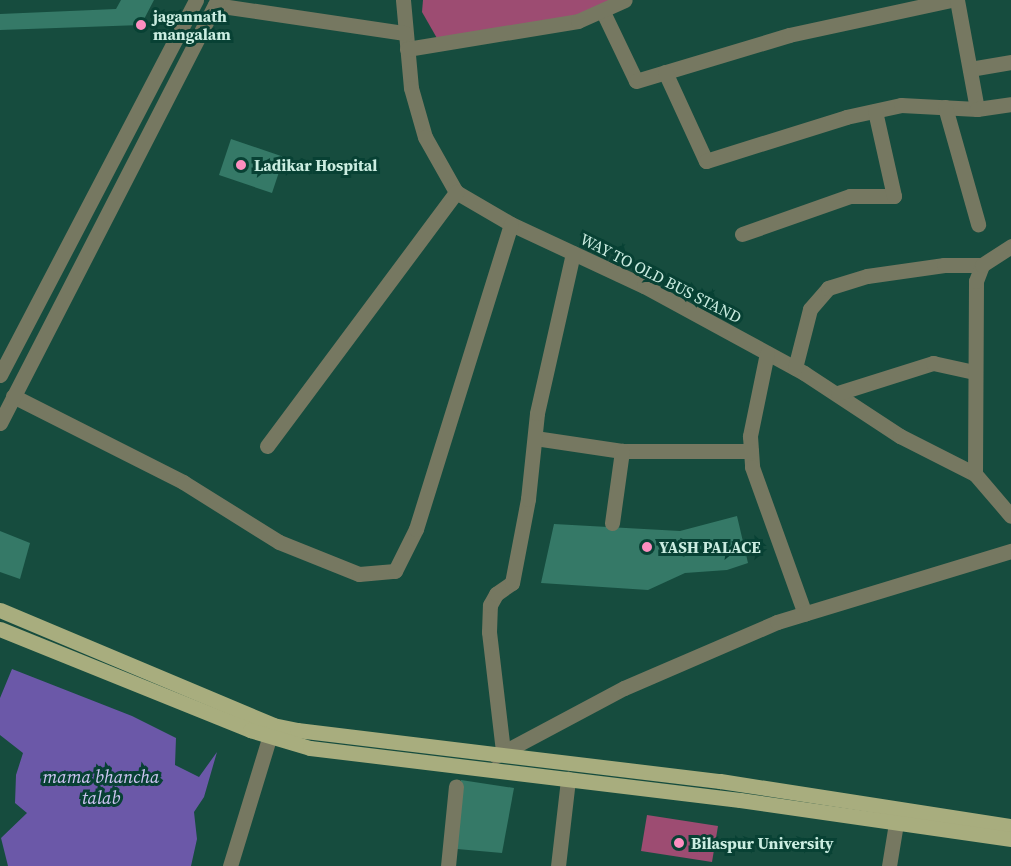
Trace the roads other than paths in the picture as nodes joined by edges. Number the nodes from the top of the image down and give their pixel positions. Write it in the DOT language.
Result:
graph roads {
  1 [pos="196,0"];
  2 [pos="403,0"];
  3 [pos="951,0"];
  4 [pos="957,0"];
  5 [pos="622,1"];
  6 [pos="216,3"];
  7 [pos="603,12"];
  8 [pos="405,33"];
  9 [pos="407,49"];
  10 [pos="1011,62"];
  11 [pos="970,69"];
  12 [pos="665,72"];
  13 [pos="1011,104"];
  14 [pos="945,106"];
  15 [pos="977,110"];
  16 [pos="875,111"];
  17 [pos="456,192"];
  18 [pos="511,224"];
  19 [pos="978,224"];
  20 [pos="742,234"];
  21 [pos="1011,246"];
  22 [pos="573,253"];
  23 [pos="982,265"];
  24 [pos="767,353"];
  25 [pos="795,368"];
  26 [pos="974,372"];
  27 [pos="0,375"];
  28 [pos="838,393"];
  29 [pos="13,396"];
  30 [pos="0,423"];
  31 [pos="535,438"];
  32 [pos="267,446"];
  33 [pos="622,451"];
  34 [pos="751,451"];
  35 [pos="975,474"];
  36 [pos="1011,516"];
  37 [pos="612,523"];
  38 [pos="1011,551"];
  39 [pos="0,610"];
  40 [pos="805,614"];
  41 [pos="0,629"];
  42 [pos="271,731"];
  43 [pos="500,753"];
  44 [pos="568,779"];
  45 [pos="456,786"];
  46 [pos="897,818"];
  47 [pos="1011,826"];
  48 [pos="1011,839"];
  49 [pos="230,866"];
  50 [pos="448,866"];
  51 [pos="558,866"];
  52 [pos="889,866"];
  1 -- 27 [label="street"];
  2 -- 8 [label="street"];
  3 -- 12 [label="street"];
  4 -- 11 [label="street"];
  5 -- 7 [label="street"];
  6 -- 8 [label="street"];
  6 -- 29 [label="street"];
  7 -- 9 [label="street"];
  7 -- 12 [label="street"];
  8 -- 9 [label="street"];
  9 -- 17 [label="street"];
  10 -- 11 [label="street"];
  11 -- 15 [label="street"];
  12 -- 16 [label="street"];
  13 -- 15 [label="street"];
  14 -- 15 [label="street"];
  14 -- 16 [label="street"];
  14 -- 19 [label="street"];
  16 -- 20 [label="street"];
  17 -- 18 [label="street, WAY TO OLD BUS STAND"];
  17 -- 32 [label="street"];
  18 -- 22 [label="street, WAY TO OLD BUS STAND"];
  18 -- 29 [label="street"];
  21 -- 23 [label="street"];
  22 -- 24 [label="street, WAY TO OLD BUS STAND"];
  22 -- 31 [label="street"];
  23 -- 25 [label="street"];
  23 -- 26 [label="street"];
  24 -- 25 [label="street, WAY TO OLD BUS STAND"];
  24 -- 34 [label="street"];
  25 -- 28 [label="street, WAY TO OLD BUS STAND"];
  26 -- 28 [label="street"];
  26 -- 35 [label="street"];
  28 -- 35 [label="street, WAY TO OLD BUS STAND"];
  29 -- 30 [label="street"];
  31 -- 33 [label="street"];
  31 -- 43 [label="street"];
  33 -- 34 [label="street"];
  33 -- 37 [label="street"];
  34 -- 40 [label="street"];
  35 -- 36 [label="street, WAY TO OLD BUS STAND"];
  38 -- 40 [label="street"];
  39 -- 42 [label="main road"];
  40 -- 43 [label="street"];
  41 -- 42 [label="main road"];
  42 -- 43 [label="main road"];
  42 -- 44 [label="main road"];
  42 -- 49 [label="street"];
  43 -- 46 [label="main road"];
  44 -- 46 [label="main road"];
  44 -- 51 [label="street"];
  45 -- 50 [label="street"];
  46 -- 47 [label="main road"];
  46 -- 48 [label="main road"];
  46 -- 52 [label="street"];
}
